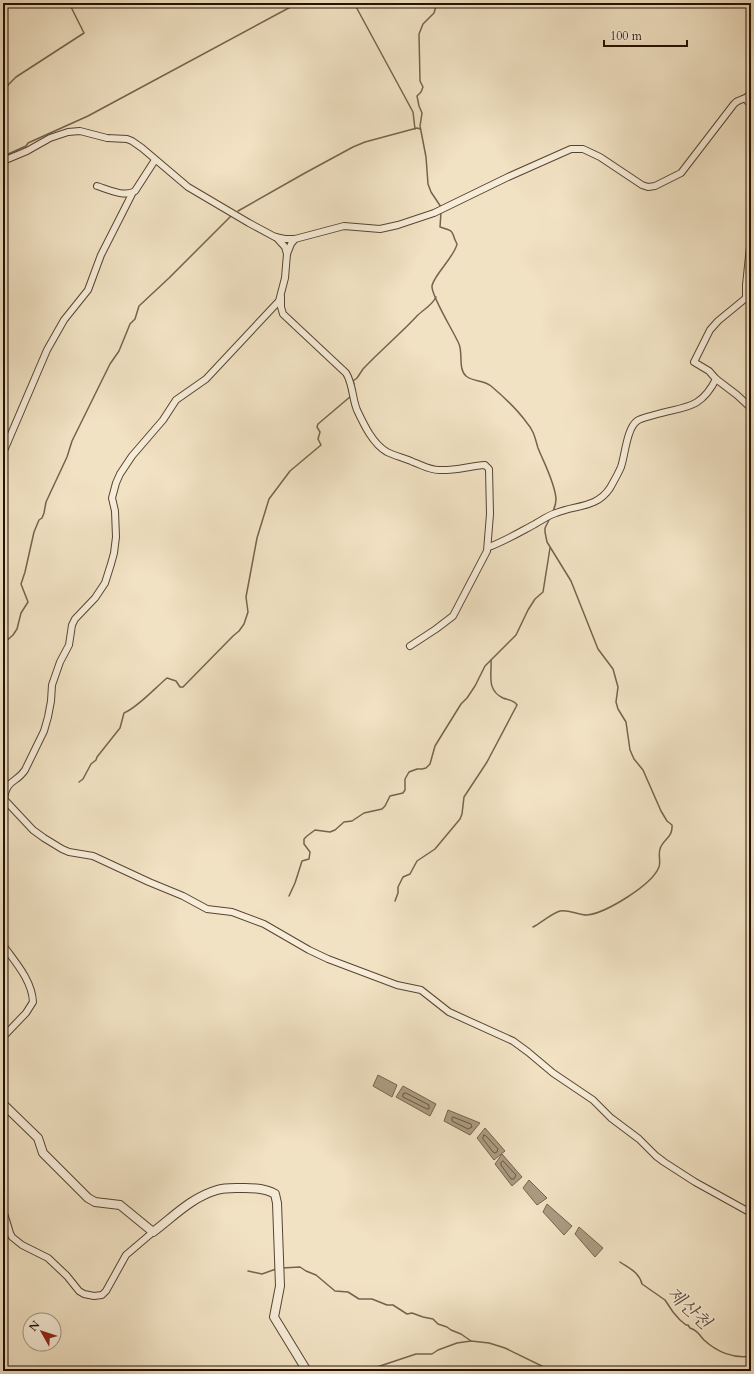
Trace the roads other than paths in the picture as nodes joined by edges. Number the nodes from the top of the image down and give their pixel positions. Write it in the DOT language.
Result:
graph roads {
  1 [pos="751,93"];
  2 [pos="746,99"];
  3 [pos="751,106"];
  4 [pos="156,160"];
  5 [pos="3,162"];
  6 [pos="97,186"];
  7 [pos="132,194"];
  8 [pos="275,237"];
  9 [pos="751,237"];
  10 [pos="295,240"];
  11 [pos="287,254"];
  12 [pos="281,296"];
  13 [pos="716,379"];
  14 [pos="751,408"];
  15 [pos="3,453"];
  16 [pos="489,547"];
  17 [pos="410,646"];
  18 [pos="4,798"];
  19 [pos="3,945"];
  20 [pos="3,1037"];
  21 [pos="3,1104"];
  22 [pos="3,1210"];
  23 [pos="751,1213"];
  24 [pos="153,1232"];
  25 [pos="307,1371"];
  1 -- 2 [label="street"];
  2 -- 3 [label="street"];
  2 -- 10 [label="street"];
  4 -- 5 [label="street"];
  4 -- 7 [label="street"];
  4 -- 8 [label="street"];
  6 -- 7 [label="street"];
  7 -- 15 [label="street"];
  8 -- 10 [label="street"];
  8 -- 11 [label="street"];
  9 -- 13 [label="street"];
  10 -- 11 [label="street"];
  11 -- 12 [label="street"];
  12 -- 16 [label="street"];
  12 -- 18 [label="street"];
  13 -- 14 [label="street"];
  13 -- 16 [label="street"];
  16 -- 17 [label="street"];
  18 -- 23 [label="street"];
  19 -- 20 [label="street"];
  21 -- 24 [label="street"];
  22 -- 24 [label="street"];
  24 -- 25 [label="street"];
}
